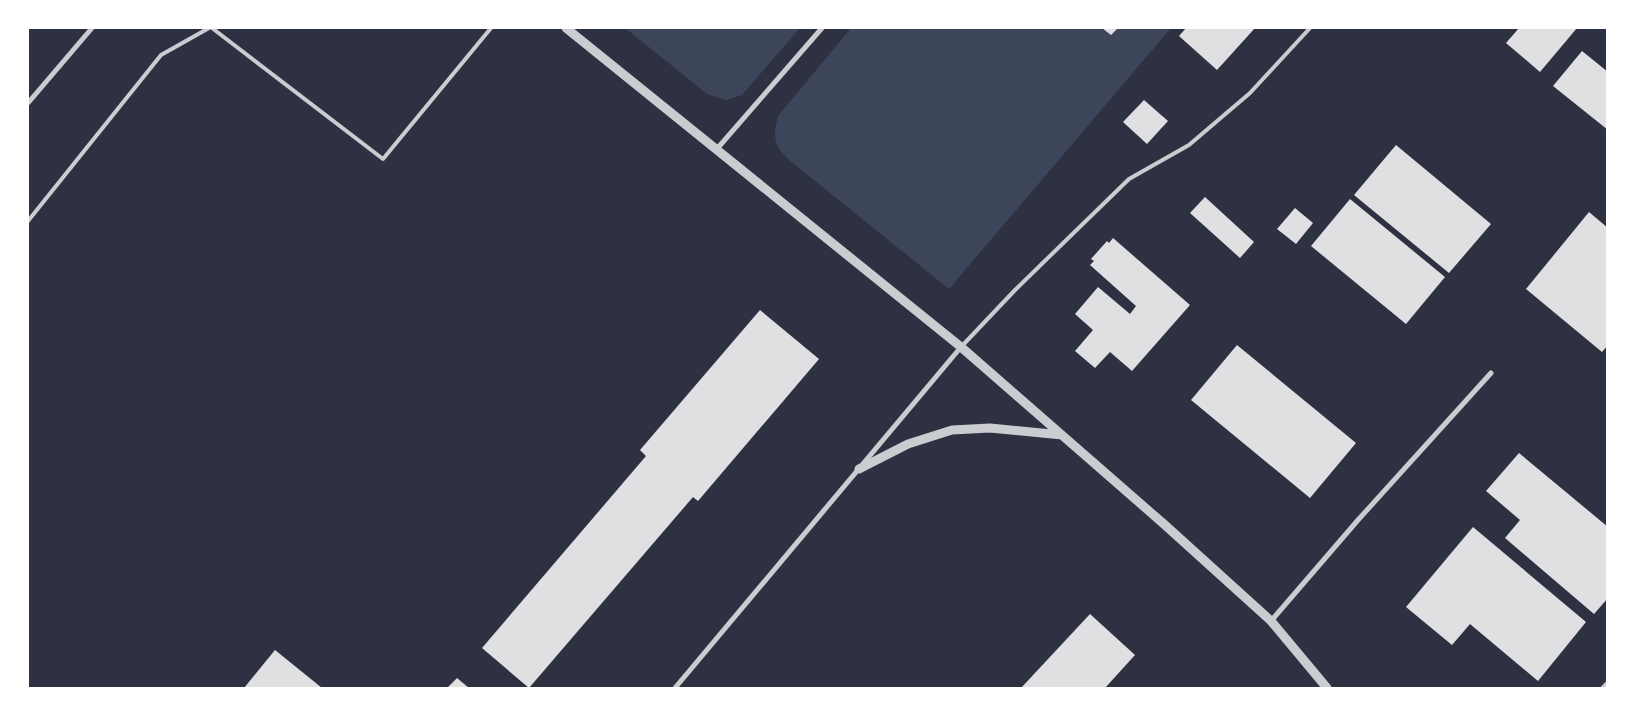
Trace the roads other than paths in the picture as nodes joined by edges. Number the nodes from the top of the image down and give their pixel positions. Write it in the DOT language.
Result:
graph roads {
  1 [pos="92,28"];
  2 [pos="210,28"];
  3 [pos="491,28"];
  4 [pos="566,28"];
  5 [pos="822,28"];
  6 [pos="1310,28"];
  7 [pos="28,103"];
  8 [pos="716,150"];
  9 [pos="28,222"];
  10 [pos="961,347"];
  11 [pos="1491,373"];
  12 [pos="1062,435"];
  13 [pos="859,469"];
  14 [pos="1271,621"];
  15 [pos="1608,683"];
  16 [pos="675,688"];
  17 [pos="1327,688"];
  18 [pos="1603,688"];
  1 -- 7 [label="street"];
  2 -- 3 [label="lane"];
  2 -- 9 [label="lane"];
  4 -- 8 [label="street"];
  5 -- 8 [label="street"];
  6 -- 10 [label="lane"];
  8 -- 10 [label="street"];
  10 -- 12 [label="street"];
  10 -- 13 [label="street"];
  11 -- 14 [label="street"];
  12 -- 13 [label="street"];
  12 -- 14 [label="street"];
  13 -- 16 [label="street"];
  14 -- 17 [label="street"];
  15 -- 18 [label="street"];
}
